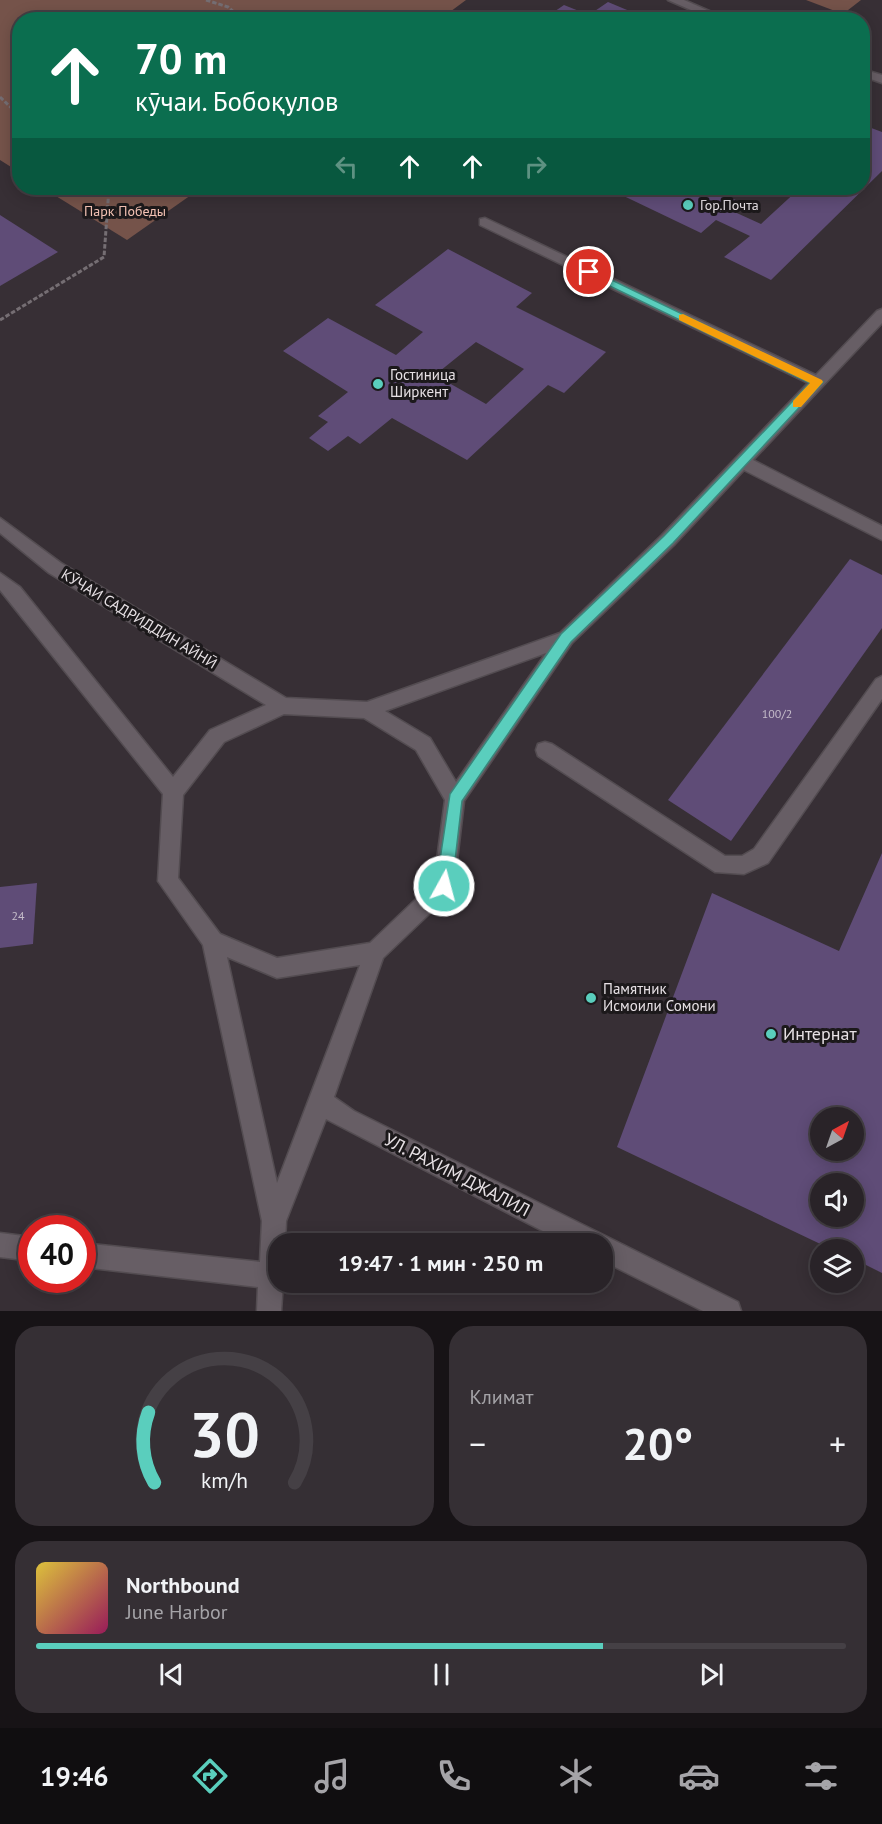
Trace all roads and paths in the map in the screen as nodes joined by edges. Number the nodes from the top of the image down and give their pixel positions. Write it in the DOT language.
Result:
graph roads {
  1 [pos="206,0"];
  2 [pos="674,0"];
  3 [pos="234,12"];
  4 [pos="705,12"];
  5 [pos="0,97"];
  6 [pos="12,108"];
  7 [pos="108,195"];
  8 [pos="485,222"];
  9 [pos="882,315"];
  10 [pos="0,320"];
  11 [pos="818,382"];
  12 [pos="743,462"];
  13 [pos="0,524"];
  14 [pos="882,534"];
  15 [pos="0,580"];
  16 [pos="566,638"];
  17 [pos="882,684"];
  18 [pos="283,706"];
  19 [pos="367,710"];
  20 [pos="545,750"];
  21 [pos="173,792"];
  22 [pos="455,799"];
  23 [pos="213,941"];
  24 [pos="375,952"];
  25 [pos="321,1102"];
  26 [pos="274,1221"];
  27 [pos="273,1233"];
  28 [pos="572,1233"];
  29 [pos="0,1245"];
  30 [pos="18,1247"];
  31 [pos="613,1253"];
  32 [pos="96,1257"];
  33 [pos="268,1276"];
  34 [pos="270,1293"];
  35 [pos="269,1311"];
  36 [pos="729,1311"];
  1 -- 3 [label="path"];
  2 -- 4 [label="street"];
  5 -- 6 [label="path"];
  7 -- 10 [label="path"];
  8 -- 11 [label="street"];
  9 -- 11 [label="street"];
  11 -- 12 [label="street"];
  12 -- 14 [label="street"];
  12 -- 16 [label="street"];
  13 -- 18 [label="street, КӮЧАИ САДРИДДИН АЙНӢ"];
  15 -- 21 [label="street"];
  16 -- 19 [label="street"];
  16 -- 22 [label="street"];
  17 -- 20 [label="street"];
  18 -- 19 [label="street"];
  18 -- 21 [label="street"];
  19 -- 22 [label="street"];
  21 -- 23 [label="street"];
  22 -- 24 [label="street"];
  23 -- 24 [label="street"];
  23 -- 26 [label="street"];
  24 -- 25 [label="street"];
  25 -- 26 [label="street"];
  25 -- 28 [label="street, УЛ. РАХИМ ДЖАЛИЛ"];
  26 -- 27 [label="street"];
  29 -- 30 [label="street"];
  31 -- 36 [label="street"];
  32 -- 33 [label="street"];
  34 -- 35 [label="street"];
}
